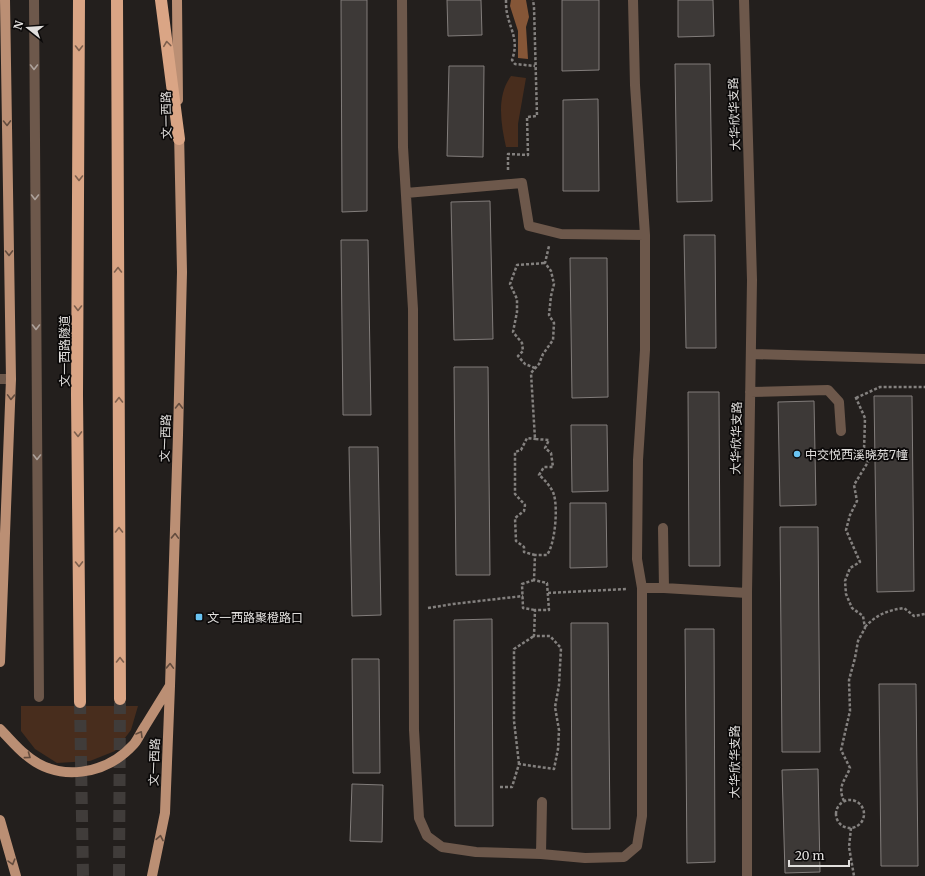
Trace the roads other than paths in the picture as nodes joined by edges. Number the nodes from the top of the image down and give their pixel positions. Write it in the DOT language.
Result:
graph roads {
  1 [pos="5,0"];
  2 [pos="34,0"];
  3 [pos="79,0"];
  4 [pos="117,0"];
  5 [pos="161,0"];
  6 [pos="178,0"];
  7 [pos="402,0"];
  8 [pos="634,0"];
  9 [pos="744,0"];
  10 [pos="179,139"];
  11 [pos="406,193"];
  12 [pos="645,235"];
  13 [pos="751,354"];
  14 [pos="925,359"];
  15 [pos="0,379"];
  16 [pos="11,379"];
  17 [pos="750,392"];
  18 [pos="841,431"];
  19 [pos="664,528"];
  20 [pos="642,588"];
  21 [pos="664,588"];
  22 [pos="747,592"];
  23 [pos="0,662"];
  24 [pos="170,686"];
  25 [pos="40,697"];
  26 [pos="120,700"];
  27 [pos="80,702"];
  28 [pos="0,729"];
  29 [pos="542,802"];
  30 [pos="0,820"];
  31 [pos="541,854"];
  32 [pos="16,876"];
  33 [pos="152,876"];
  34 [pos="747,876"];
  1 -- 16 [label="main road, one-way"];
  2 -- 25 [label="street, one-way"];
  3 -- 27 [label="highway, 文一西路隧道, one-way"];
  26 -- 4 [label="highway, one-way"];
  10 -- 5 [label="highway, one-way"];
  6 -- 10 [label="main road, 文一西路"];
  7 -- 11 [label="street"];
  8 -- 12 [label="street"];
  9 -- 13 [label="street, 大华·欣华支路"];
  24 -- 10 [label="main road, 文一西路, one-way"];
  11 -- 12 [label="street"];
  11 -- 31 [label="street"];
  12 -- 20 [label="street"];
  13 -- 14 [label="street"];
  13 -- 17 [label="street, 大华·欣华支路"];
  15 -- 16 [label="street"];
  16 -- 23 [label="main road, one-way"];
  17 -- 18 [label="street"];
  17 -- 22 [label="street, 大华·欣华支路"];
  19 -- 21 [label="street"];
  20 -- 21 [label="street"];
  20 -- 31 [label="street"];
  21 -- 22 [label="street"];
  22 -- 34 [label="street, 大华·欣华支路"];
  28 -- 24 [label="main road, one-way"];
  33 -- 24 [label="main road, 文一西路, one-way"];
  29 -- 31 [label="street"];
  30 -- 32 [label="main road, one-way"];
}
